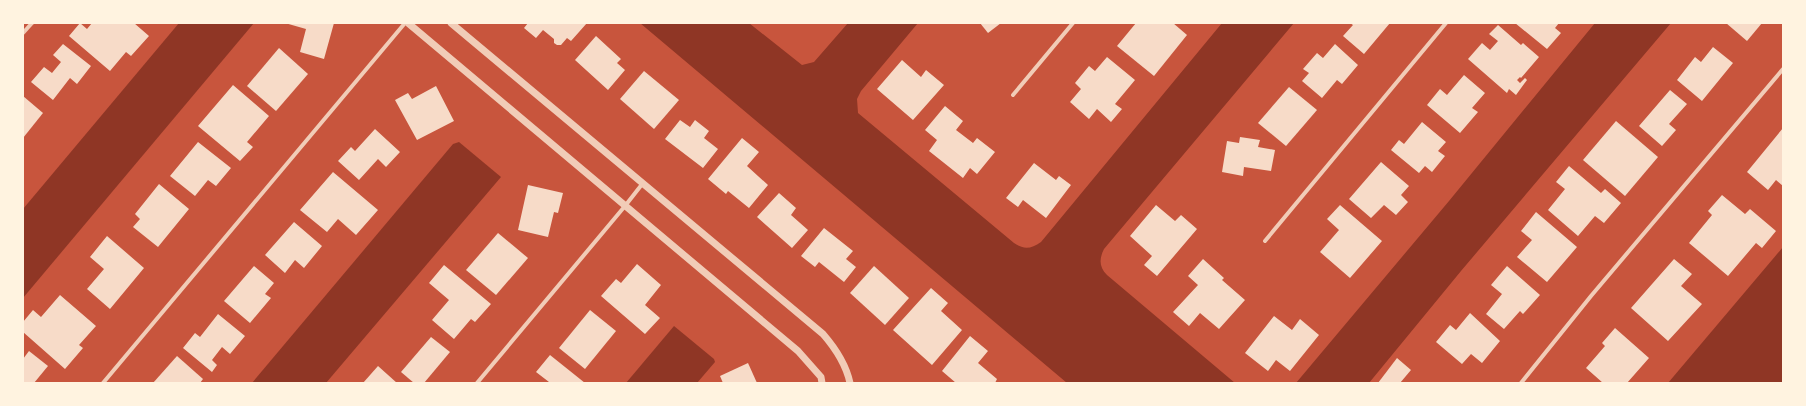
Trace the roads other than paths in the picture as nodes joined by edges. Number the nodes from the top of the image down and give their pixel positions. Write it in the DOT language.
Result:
graph roads {
  1 [pos="32,23"];
  2 [pos="405,23"];
  3 [pos="408,23"];
  4 [pos="451,23"];
  5 [pos="1073,23"];
  6 [pos="1446,23"];
  7 [pos="23,33"];
  8 [pos="1783,70"];
  9 [pos="1013,95"];
  10 [pos="643,183"];
  11 [pos="625,206"];
  12 [pos="1265,241"];
  13 [pos="103,383"];
  14 [pos="477,383"];
  15 [pos="822,383"];
  16 [pos="850,383"];
  17 [pos="1521,383"];
  1 -- 7 [label="street"];
  2 -- 13 [label="street"];
  3 -- 11 [label="street"];
  4 -- 10 [label="street"];
  5 -- 9 [label="street"];
  6 -- 12 [label="street"];
  8 -- 17 [label="street"];
  10 -- 11 [label="street"];
  10 -- 16 [label="street"];
  11 -- 14 [label="street"];
  11 -- 15 [label="street"];
}
